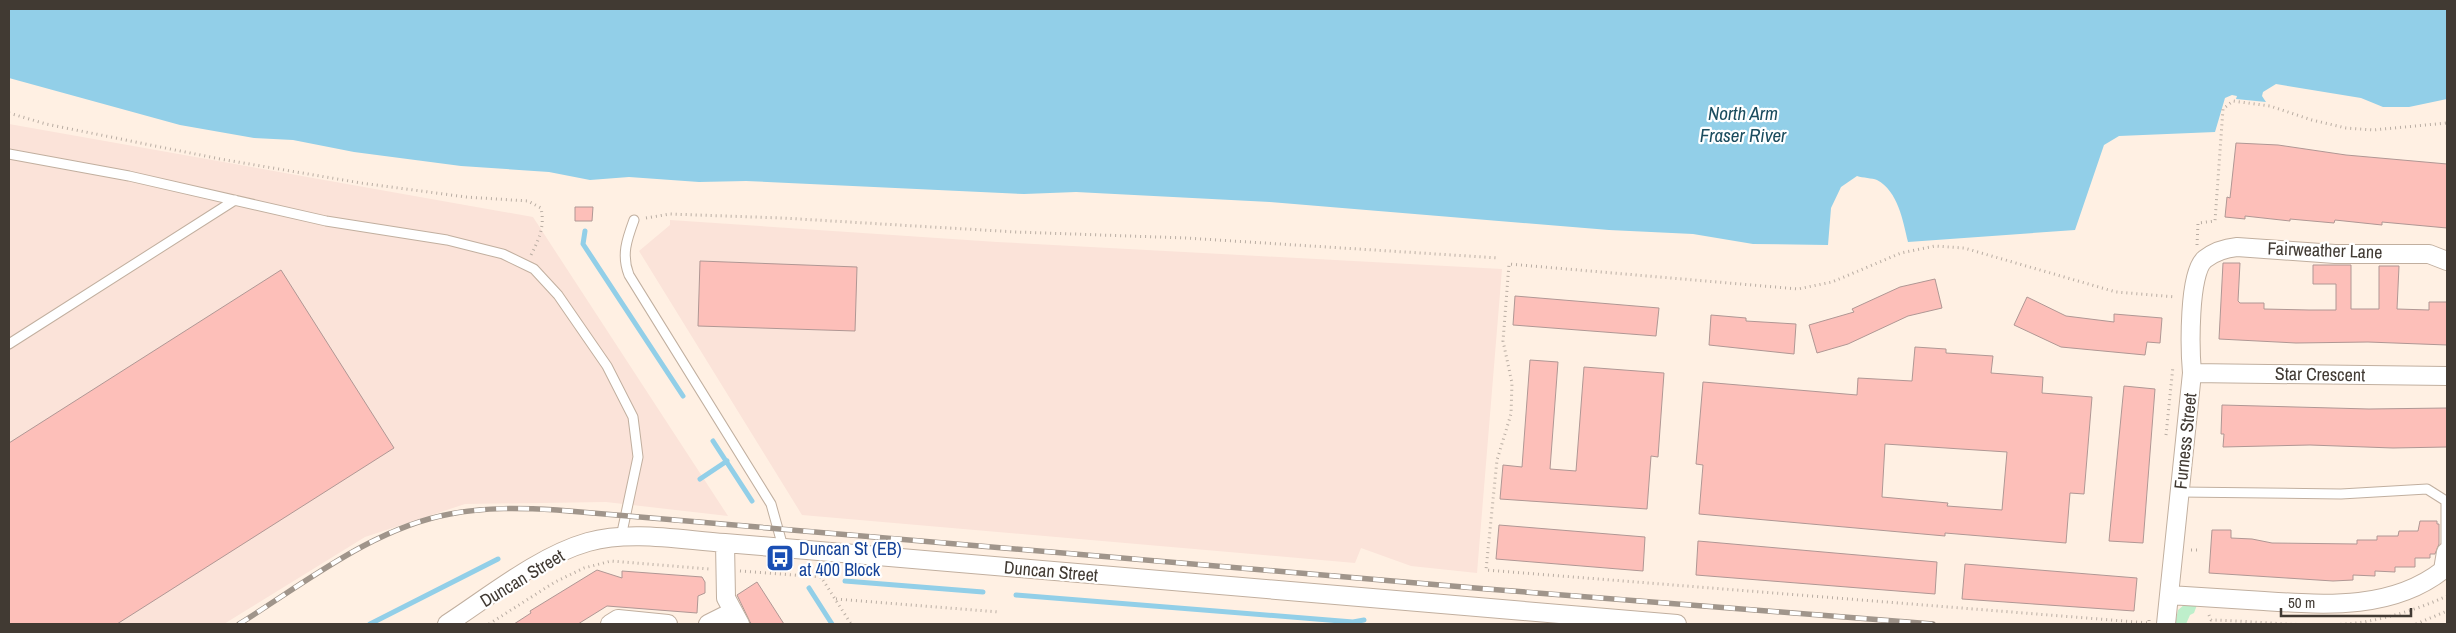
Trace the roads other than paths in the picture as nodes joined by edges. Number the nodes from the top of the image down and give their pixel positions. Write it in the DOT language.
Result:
graph roads {
  1 [pos="9,154"];
  2 [pos="235,200"];
  3 [pos="634,220"];
  4 [pos="2200,253"];
  5 [pos="2447,261"];
  6 [pos="9,344"];
  7 [pos="2192,373"];
  8 [pos="2447,376"];
  9 [pos="2180,492"];
  10 [pos="621,537"];
  11 [pos="725,543"];
  12 [pos="783,548"];
  13 [pos="2446,552"];
  14 [pos="2169,595"];
  15 [pos="736,618"];
  16 [pos="1550,620"];
  17 [pos="447,624"];
  18 [pos="610,624"];
  19 [pos="668,624"];
  20 [pos="708,624"];
  21 [pos="1677,624"];
  22 [pos="2166,624"];
  1 -- 2 [label="lane"];
  2 -- 6 [label="lane"];
  2 -- 10 [label="lane"];
  3 -- 12 [label="lane"];
  4 -- 5 [label="street, Fairweather Lane"];
  4 -- 7 [label="street, Furness Street"];
  7 -- 8 [label="street, Star Crescent"];
  7 -- 9 [label="street, Furness Street"];
  9 -- 13 [label="lane"];
  9 -- 14 [label="street, Furness Street"];
  10 -- 11 [label="street, Duncan Street"];
  10 -- 17 [label="street, Duncan Street"];
  11 -- 12 [label="street, Duncan Street"];
  11 -- 15 [label="street"];
  12 -- 16 [label="street, Duncan Street"];
  13 -- 14 [label="street"];
  14 -- 22 [label="street, Furness Street"];
  15 -- 20 [label="street"];
  16 -- 21 [label="street, Duncan Street"];
  18 -- 19 [label="street"];
}
